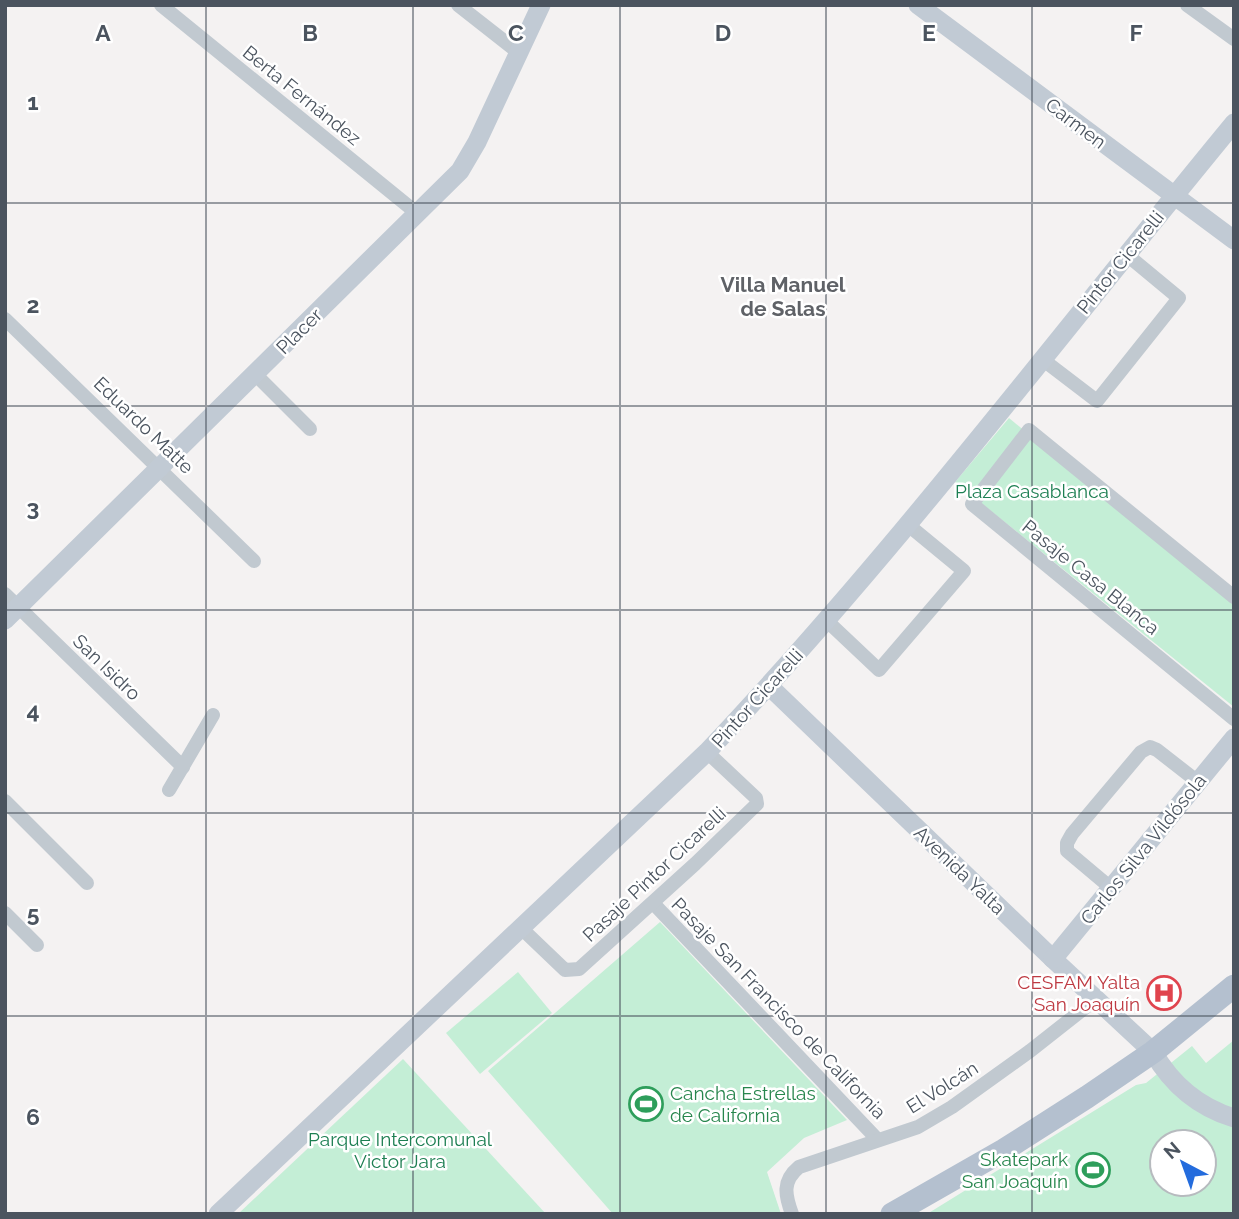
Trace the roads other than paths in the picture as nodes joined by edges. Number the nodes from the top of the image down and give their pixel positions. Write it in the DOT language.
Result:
graph roads {
  1 [pos="161,5"];
  2 [pos="458,5"];
  3 [pos="541,5"];
  4 [pos="918,5"];
  5 [pos="1187,5"];
  6 [pos="1234,39"];
  7 [pos="518,52"];
  8 [pos="1234,123"];
  9 [pos="1174,196"];
  10 [pos="418,214"];
  11 [pos="1234,240"];
  12 [pos="1126,254"];
  13 [pos="5,319"];
  14 [pos="1042,359"];
  15 [pos="255,374"];
  16 [pos="310,429"];
  17 [pos="160,468"];
  18 [pos="907,524"];
  19 [pos="254,561"];
  20 [pos="1234,597"];
  21 [pos="10,607"];
  22 [pos="826,620"];
  23 [pos="769,686"];
  24 [pos="213,715"];
  25 [pos="1234,719"];
  26 [pos="1234,738"];
  27 [pos="707,752"];
  28 [pos="183,767"];
  29 [pos="1198,782"];
  30 [pos="169,790"];
  31 [pos="5,801"];
  32 [pos="87,883"];
  33 [pos="1111,888"];
  34 [pos="653,903"];
  35 [pos="5,913"];
  36 [pos="520,928"];
  37 [pos="37,945"];
  38 [pos="1053,959"];
  39 [pos="1234,986"];
  40 [pos="1096,999"];
  41 [pos="1153,1052"];
  42 [pos="1234,1118"];
  43 [pos="878,1140"];
  44 [pos="218,1214"];
  45 [pos="792,1214"];
  46 [pos="892,1214"];
  1 -- 10 [label="street, Berta Fernández"];
  2 -- 7 [label="street"];
  3 -- 7 [label="street, Placer"];
  4 -- 9 [label="street, Carmen"];
  5 -- 6 [label="street"];
  7 -- 10 [label="street, Placer"];
  8 -- 9 [label="street, Pintor Cicarelli"];
  9 -- 11 [label="street, Carmen"];
  9 -- 12 [label="street, Pintor Cicarelli"];
  10 -- 15 [label="street, Placer"];
  12 -- 14 [label="street, Pintor Cicarelli"];
  12 -- 14 [label="street"];
  13 -- 17 [label="street, Eduardo Matte"];
  14 -- 18 [label="street, Pintor Cicarelli"];
  15 -- 16 [label="street"];
  15 -- 17 [label="street, Placer"];
  17 -- 19 [label="street, Eduardo Matte"];
  17 -- 21 [label="street, Placer"];
  18 -- 22 [label="street, Pintor Cicarelli"];
  18 -- 22 [label="street"];
  20 -- 25 [label="street, Pasaje Casa Blanca"];
  21 -- 28 [label="street, San Isidro"];
  22 -- 23 [label="street, Pintor Cicarelli"];
  23 -- 27 [label="street, Pintor Cicarelli"];
  23 -- 38 [label="street, Avenida Yalta"];
  24 -- 28 [label="street"];
  26 -- 29 [label="street, Carlos Silva Vildósola"];
  27 -- 34 [label="street, Pasaje Pintor Cicarelli"];
  27 -- 36 [label="street, Pintor Cicarelli"];
  28 -- 30 [label="street"];
  29 -- 33 [label="street, Carlos Silva Vildósola"];
  29 -- 33 [label="street"];
  31 -- 32 [label="street"];
  33 -- 38 [label="street, Carlos Silva Vildósola"];
  34 -- 36 [label="street, Pasaje Pintor Cicarelli"];
  34 -- 43 [label="street, Pasaje San Francisco de California"];
  35 -- 37 [label="street"];
  36 -- 44 [label="street, Pintor Cicarelli"];
  38 -- 40 [label="street, Avenida Yalta"];
  39 -- 41 [label="main road"];
  40 -- 41 [label="street, Avenida Yalta"];
  40 -- 43 [label="street, El Volcán"];
  41 -- 42 [label="street, Avenida Yalta"];
  41 -- 46 [label="main road"];
  43 -- 45 [label="street, El Volcán"];
}
